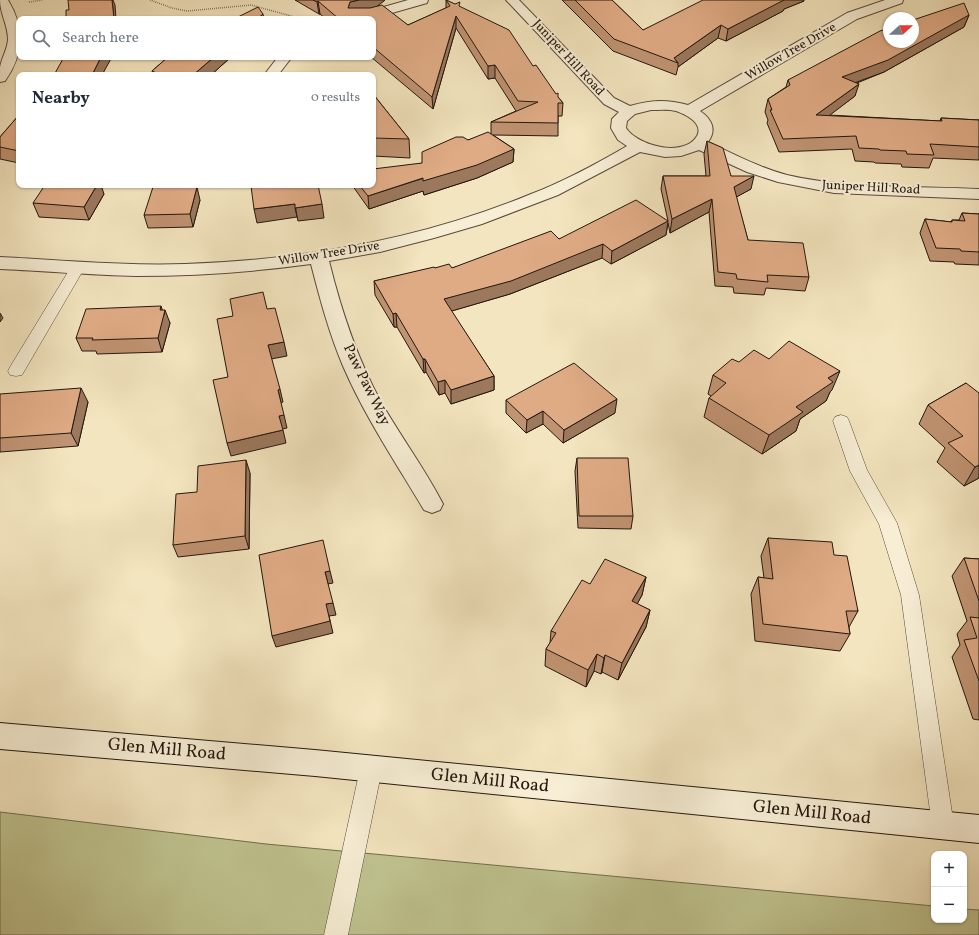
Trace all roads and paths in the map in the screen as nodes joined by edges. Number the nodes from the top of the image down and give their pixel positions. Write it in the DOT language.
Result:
graph roads {
  1 [pos="2,0"];
  2 [pos="150,0"];
  3 [pos="422,0"];
  4 [pos="512,0"];
  5 [pos="897,0"];
  6 [pos="291,16"];
  7 [pos="367,16"];
  8 [pos="281,60"];
  9 [pos="273,72"];
  10 [pos="0,78"];
  11 [pos="628,111"];
  12 [pos="689,111"];
  13 [pos="699,144"];
  14 [pos="638,147"];
  15 [pos="979,194"];
  16 [pos="318,259"];
  17 [pos="0,263"];
  18 [pos="78,267"];
  19 [pos="16,371"];
  20 [pos="841,420"];
  21 [pos="432,504"];
  22 [pos="0,736"];
  23 [pos="371,770"];
  24 [pos="943,826"];
  25 [pos="979,829"];
  26 [pos="336,935"];
  1 -- 10 [label="street"];
  2 -- 6 [label="path"];
  3 -- 7 [label="street"];
  4 -- 11 [label="street, Juniper Hill Road"];
  5 -- 12 [label="street, Willow Tree Drive"];
  8 -- 9 [label="street"];
  11 -- 12 [label="street"];
  11 -- 14 [label="street"];
  12 -- 13 [label="street"];
  13 -- 14 [label="street"];
  13 -- 15 [label="street, Juniper Hill Road"];
  14 -- 16 [label="street, Willow Tree Drive"];
  16 -- 18 [label="street, Willow Tree Drive"];
  16 -- 21 [label="street, Paw Paw Way"];
  17 -- 18 [label="street, Willow Tree Drive"];
  18 -- 19 [label="lane"];
  20 -- 24 [label="lane"];
  22 -- 23 [label="street, Glen Mill Road"];
  23 -- 24 [label="street, Glen Mill Road"];
  23 -- 26 [label="lane"];
  24 -- 25 [label="street, Glen Mill Road"];
}
